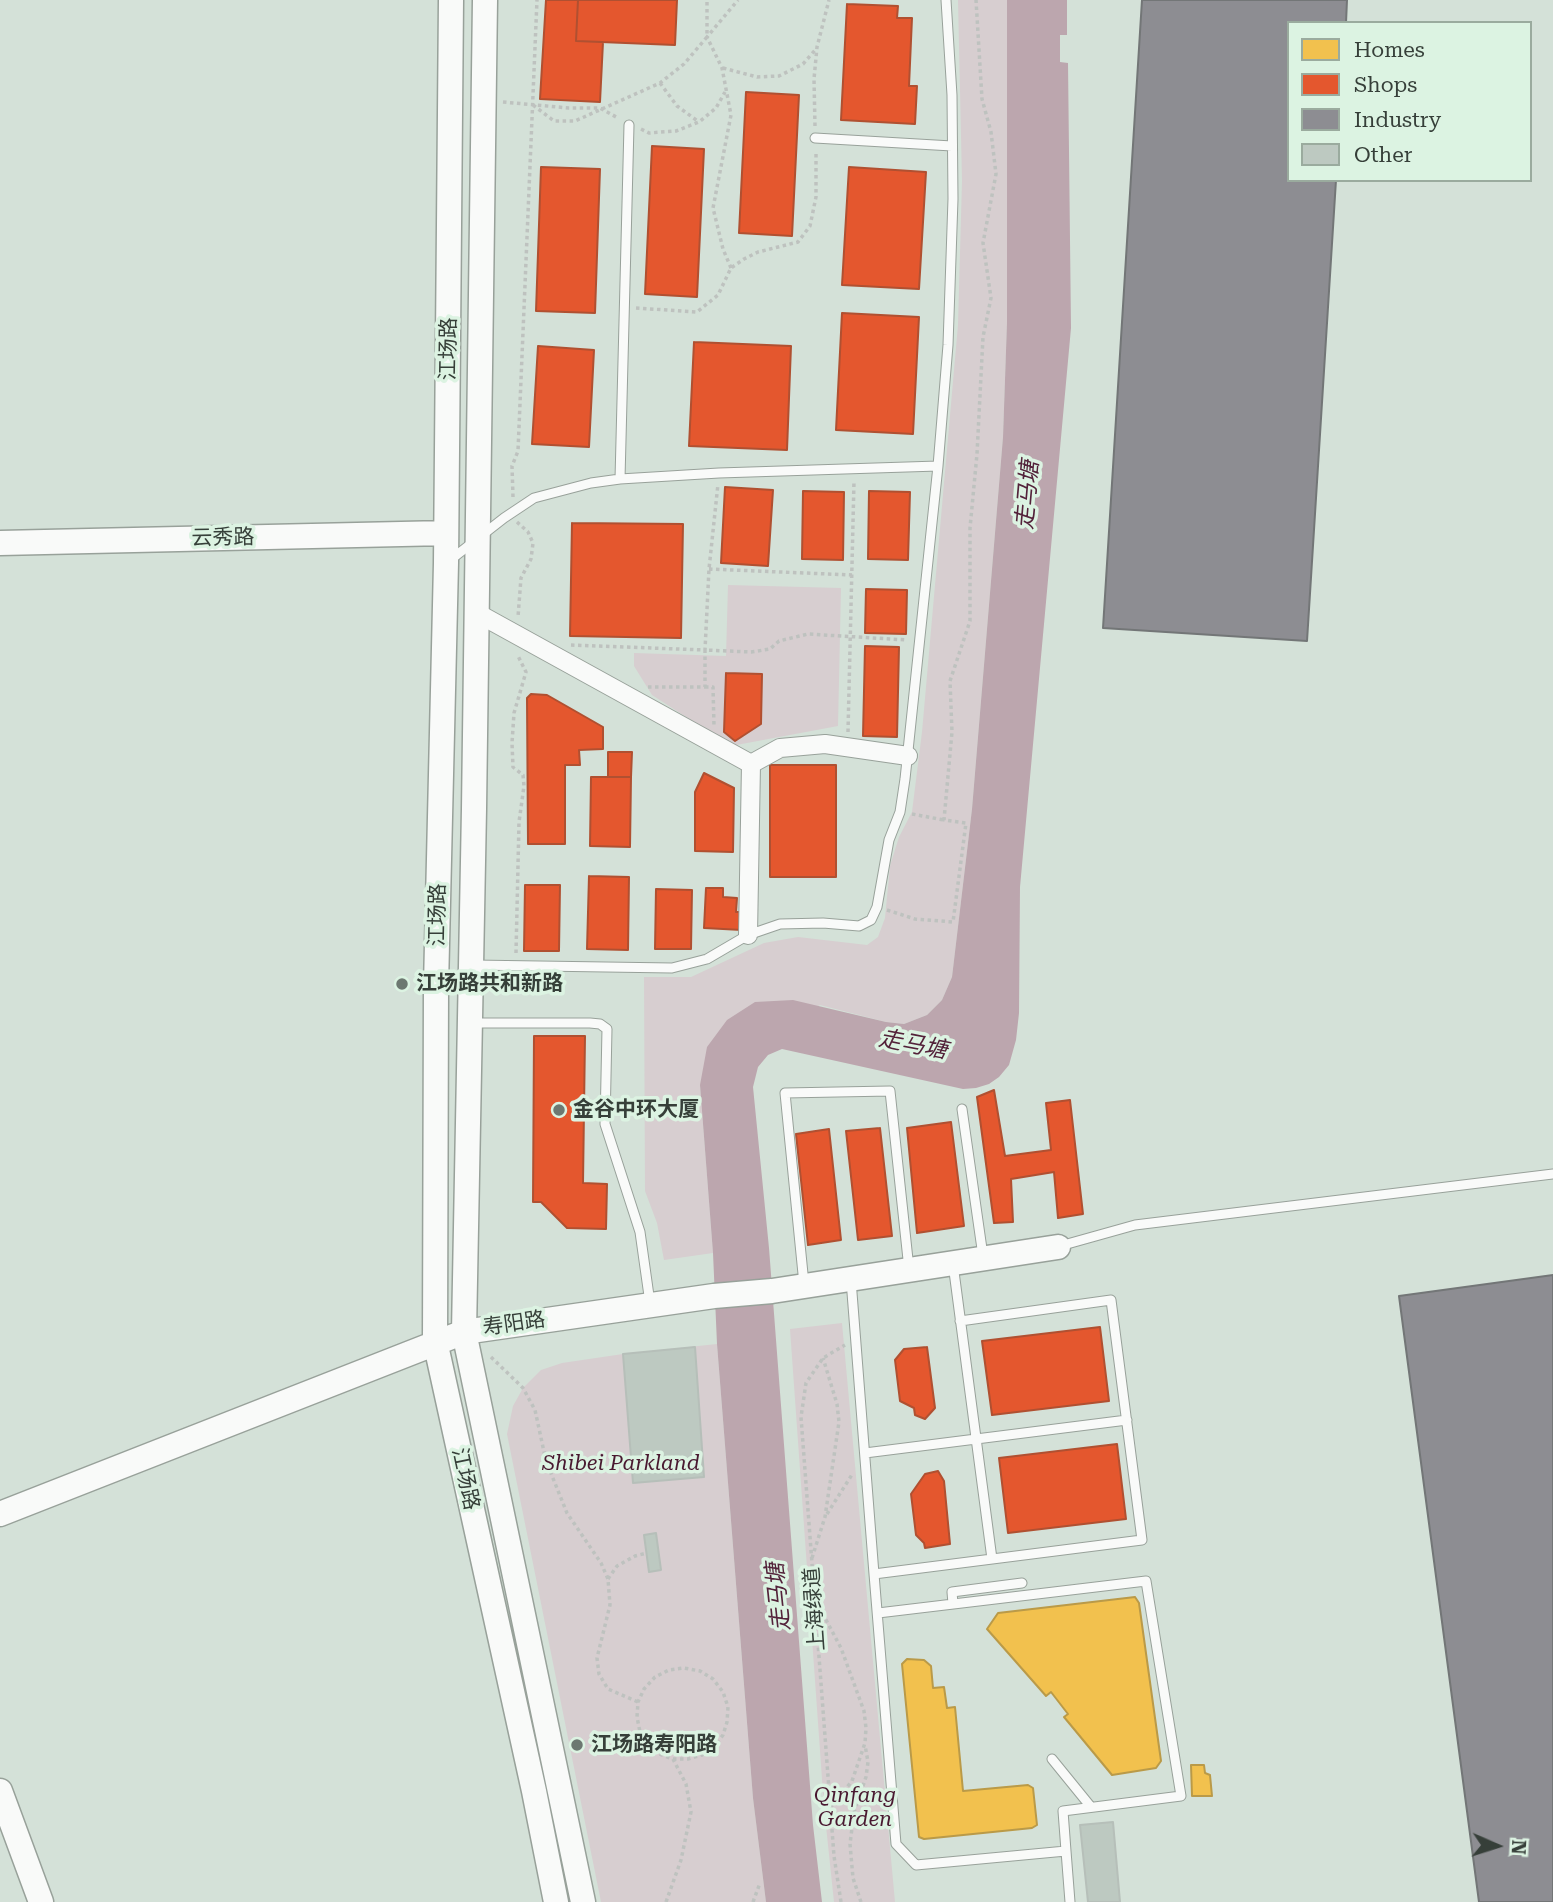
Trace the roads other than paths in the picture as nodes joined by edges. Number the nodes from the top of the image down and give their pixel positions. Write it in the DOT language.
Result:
graph roads {
  1 [pos="451,0"];
  2 [pos="485,0"];
  3 [pos="946,0"];
  4 [pos="629,125"];
  5 [pos="815,138"];
  6 [pos="952,146"];
  7 [pos="938,466"];
  8 [pos="620,479"];
  9 [pos="446,533"];
  10 [pos="477,540"];
  11 [pos="0,543"];
  12 [pos="446,563"];
  13 [pos="477,613"];
  14 [pos="908,756"];
  15 [pos="751,764"];
  16 [pos="748,935"];
  17 [pos="471,965"];
  18 [pos="470,1023"];
  19 [pos="962,1109"];
  20 [pos="1553,1174"];
  21 [pos="1058,1247"];
  22 [pos="984,1258"];
  23 [pos="953,1262"];
  24 [pos="909,1269"];
  25 [pos="851,1278"];
  26 [pos="804,1286"];
  27 [pos="650,1305"];
  28 [pos="960,1321"];
  29 [pos="464,1332"];
  30 [pos="435,1342"];
  31 [pos="1127,1420"];
  32 [pos="976,1440"];
  33 [pos="865,1458"];
  34 [pos="0,1514"];
  35 [pos="992,1559"];
  36 [pos="874,1574"];
  37 [pos="1021,1583"];
  38 [pos="953,1604"];
  39 [pos="878,1614"];
  40 [pos="1052,1759"];
  41 [pos="0,1791"];
  42 [pos="1091,1807"];
  43 [pos="1066,1851"];
  44 [pos="41,1902"];
  45 [pos="556,1902"];
  46 [pos="583,1902"];
  47 [pos="1070,1902"];
  1 -- 9 [label="main road, 江场路"];
  2 -- 10 [label="main road, 江场路"];
  3 -- 6 [label="lane"];
  4 -- 8 [label="lane"];
  5 -- 6 [label="lane"];
  6 -- 7 [label="lane"];
  7 -- 8 [label="lane"];
  7 -- 14 [label="lane"];
  8 -- 10 [label="lane"];
  9 -- 11 [label="main road, 云秀路"];
  9 -- 12 [label="main road, 江场路"];
  10 -- 12 [label="lane"];
  10 -- 13 [label="main road, 江场路"];
  12 -- 30 [label="main road, 江场路"];
  13 -- 15 [label="street"];
  13 -- 17 [label="main road, 江场路"];
  14 -- 15 [label="street"];
  14 -- 16 [label="lane"];
  15 -- 16 [label="street"];
  16 -- 17 [label="lane"];
  17 -- 18 [label="main road, 江场路"];
  18 -- 27 [label="lane"];
  18 -- 29 [label="main road, 江场路"];
  19 -- 22 [label="lane"];
  20 -- 21 [label="lane"];
  21 -- 22 [label="main road, 寿阳路"];
  22 -- 23 [label="main road, 寿阳路"];
  23 -- 24 [label="main road, 寿阳路"];
  23 -- 28 [label="lane"];
  24 -- 25 [label="main road, 寿阳路"];
  24 -- 26 [label="lane"];
  25 -- 26 [label="main road, 寿阳路"];
  25 -- 33 [label="lane"];
  26 -- 27 [label="main road, 寿阳路"];
  27 -- 29 [label="main road, 寿阳路"];
  28 -- 31 [label="lane"];
  28 -- 32 [label="lane"];
  29 -- 30 [label="main road, 寿阳路"];
  29 -- 46 [label="main road, 江场路"];
  30 -- 34 [label="main road, 寿阳路"];
  30 -- 45 [label="main road, 江场路"];
  31 -- 32 [label="lane"];
  31 -- 35 [label="lane"];
  32 -- 33 [label="lane"];
  32 -- 35 [label="lane"];
  33 -- 36 [label="lane"];
  35 -- 36 [label="lane"];
  36 -- 39 [label="lane"];
  37 -- 38 [label="lane"];
  38 -- 39 [label="lane"];
  38 -- 42 [label="lane"];
  39 -- 43 [label="lane"];
  40 -- 42 [label="lane"];
  41 -- 44 [label="main road"];
  42 -- 43 [label="lane"];
  43 -- 47 [label="lane"];
}
